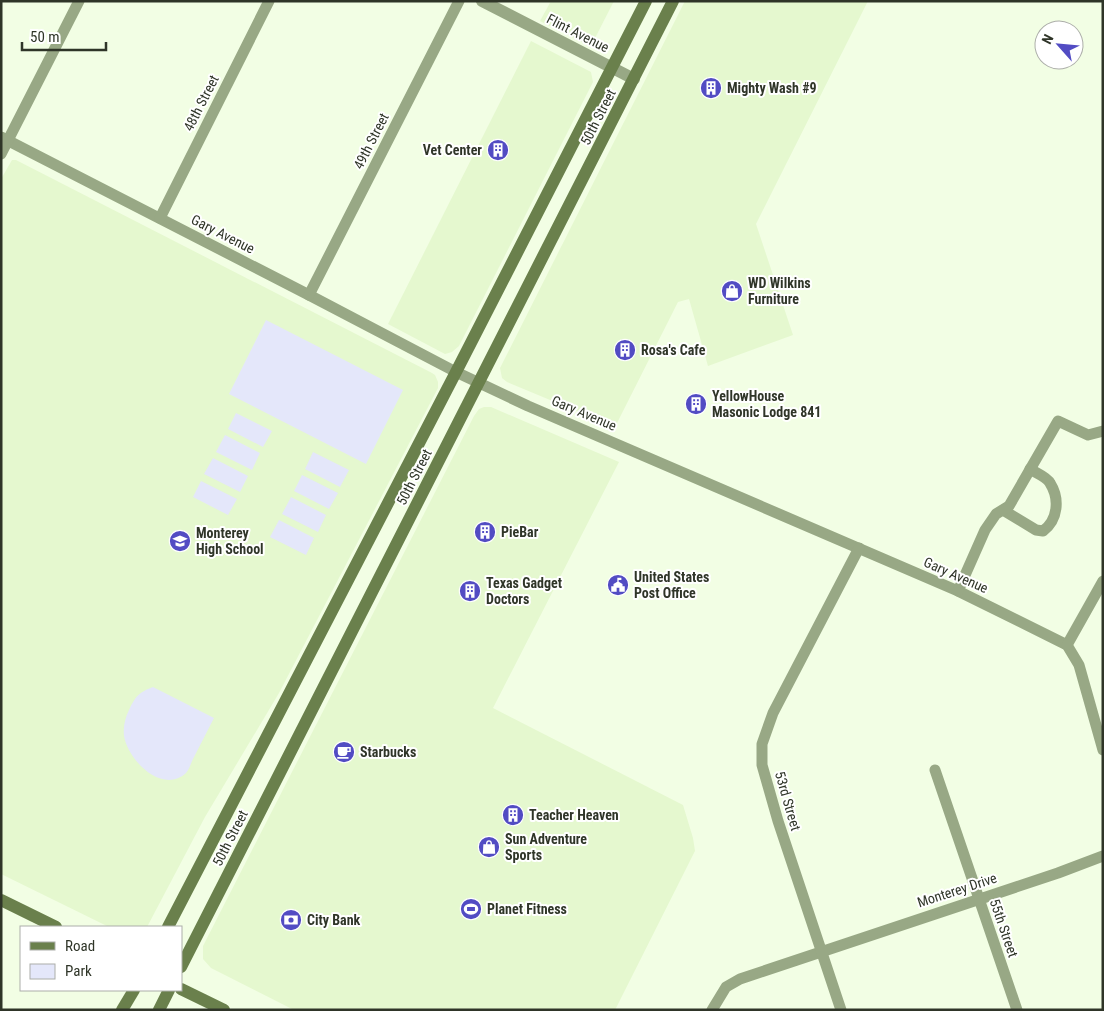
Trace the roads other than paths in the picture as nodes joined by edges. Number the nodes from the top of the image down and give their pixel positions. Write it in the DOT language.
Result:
graph roads {
  1 [pos="79,1"];
  2 [pos="269,1"];
  3 [pos="459,1"];
  4 [pos="482,1"];
  5 [pos="646,1"];
  6 [pos="673,1"];
  7 [pos="612,67"];
  8 [pos="634,78"];
  9 [pos="5,139"];
  10 [pos="1,154"];
  11 [pos="160,218"];
  12 [pos="310,295"];
  13 [pos="456,372"];
  14 [pos="479,383"];
  15 [pos="1103,431"];
  16 [pos="1030,469"];
  17 [pos="1003,510"];
  18 [pos="859,548"];
  19 [pos="1103,581"];
  20 [pos="958,591"];
  21 [pos="1067,645"];
  22 [pos="1103,750"];
  23 [pos="935,770"];
  24 [pos="1103,856"];
  25 [pos="978,899"];
  26 [pos="1,900"];
  27 [pos="54,926"];
  28 [pos="169,926"];
  29 [pos="821,951"];
  30 [pos="182,965"];
  31 [pos="182,989"];
  32 [pos="133,991"];
  33 [pos="168,991"];
  34 [pos="122,1010"];
  35 [pos="159,1010"];
  36 [pos="224,1010"];
  37 [pos="712,1010"];
  38 [pos="841,1010"];
  39 [pos="1017,1010"];
  1 -- 9 [label="street"];
  2 -- 11 [label="street, 48th Street"];
  3 -- 12 [label="street, 49th Street"];
  4 -- 7 [label="street, Flint Avenue"];
  5 -- 7 [label="main road, 50th Street"];
  6 -- 8 [label="main road, 50th Street"];
  7 -- 8 [label="street, Flint Avenue"];
  7 -- 13 [label="main road, 50th Street"];
  8 -- 14 [label="main road, 50th Street"];
  9 -- 10 [label="street"];
  9 -- 11 [label="street, Gary Avenue"];
  11 -- 12 [label="street, Gary Avenue"];
  12 -- 13 [label="street, Gary Avenue"];
  13 -- 14 [label="street, Gary Avenue"];
  13 -- 28 [label="main road, 50th Street"];
  14 -- 18 [label="street, Gary Avenue"];
  14 -- 30 [label="main road, 50th Street"];
  15 -- 16 [label="street"];
  16 -- 17 [label="street"];
  16 -- 17 [label="street"];
  17 -- 20 [label="street"];
  18 -- 20 [label="street, Gary Avenue"];
  18 -- 29 [label="street, 53rd Street"];
  19 -- 21 [label="street"];
  20 -- 21 [label="street, Gary Avenue"];
  21 -- 22 [label="street"];
  23 -- 25 [label="street, 55th Street"];
  24 -- 25 [label="street, Monterey Drive"];
  25 -- 29 [label="street, Monterey Drive"];
  25 -- 39 [label="street, 55th Street"];
  26 -- 27 [label="main road"];
  29 -- 37 [label="street"];
  29 -- 38 [label="street, 53rd Street"];
  31 -- 36 [label="main road"];
  32 -- 34 [label="main road"];
  33 -- 35 [label="main road"];
}
